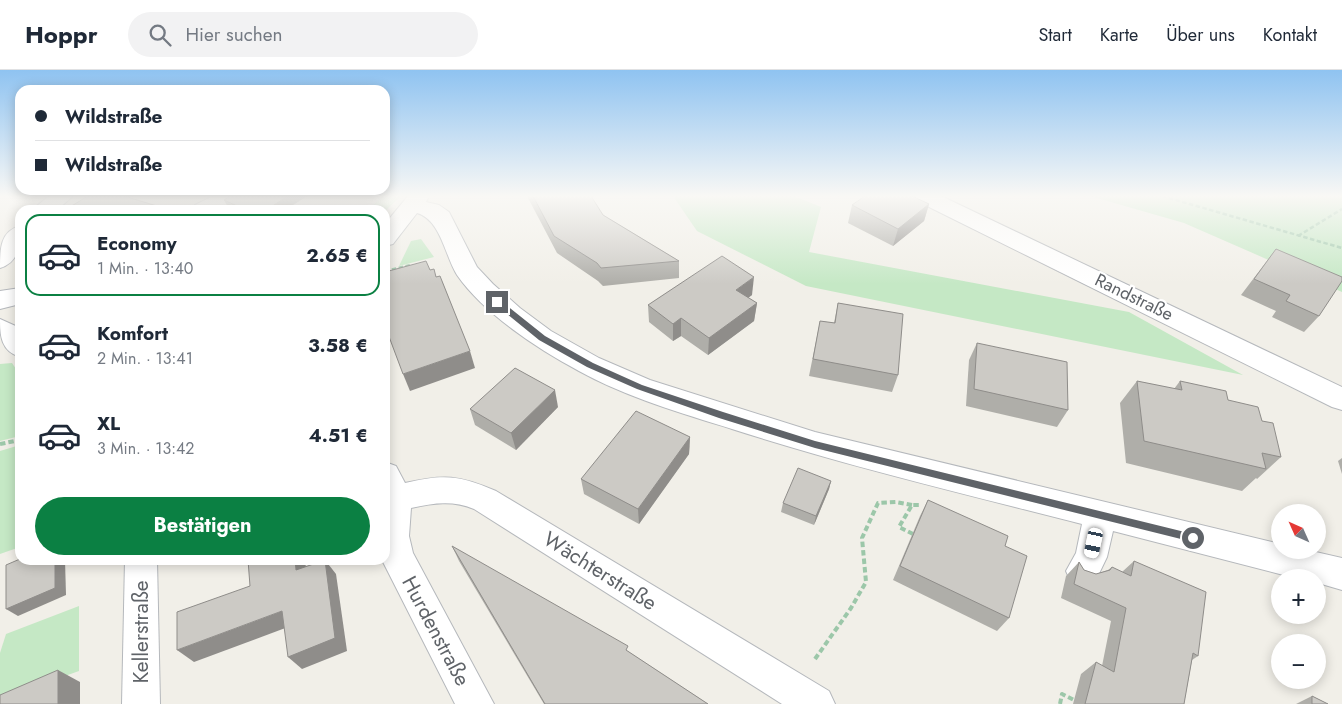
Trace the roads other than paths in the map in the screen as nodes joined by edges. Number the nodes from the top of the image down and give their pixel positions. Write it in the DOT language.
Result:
graph roads {
  1 [pos="445,226"];
  2 [pos="986,226"];
  3 [pos="11,239"];
  4 [pos="0,260"];
  5 [pos="15,297"];
  6 [pos="0,300"];
  7 [pos="0,328"];
  8 [pos="15,340"];
  9 [pos="1342,399"];
  10 [pos="390,487"];
  11 [pos="1100,516"];
  12 [pos="141,565"];
  13 [pos="1083,572"];
  14 [pos="1342,574"];
  15 [pos="141,704"];
  16 [pos="475,704"];
  17 [pos="816,704"];
  1 -- 11 [label="street"];
  2 -- 9 [label="street, Randstraße"];
  3 -- 4 [label="street"];
  5 -- 6 [label="street"];
  7 -- 8 [label="street"];
  10 -- 16 [label="street, Hurdenstraße"];
  10 -- 17 [label="street, Wächterstraße"];
  11 -- 13 [label="street"];
  11 -- 14 [label="street"];
  12 -- 15 [label="street, Kellerstraße"];
}
